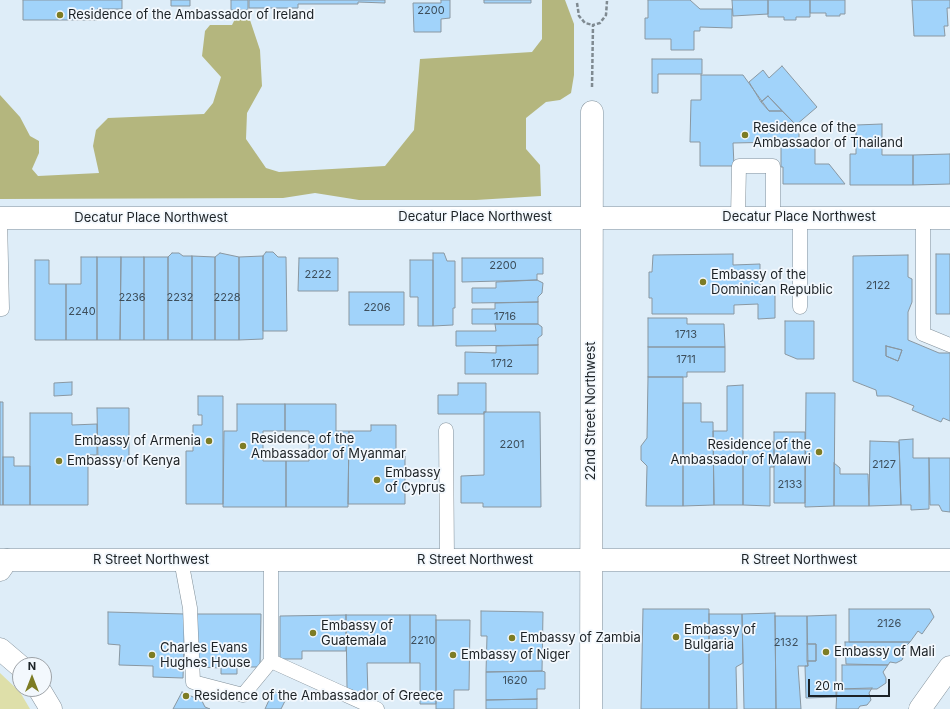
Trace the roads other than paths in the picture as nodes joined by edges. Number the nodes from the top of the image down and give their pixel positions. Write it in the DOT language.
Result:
graph roads {
  1 [pos="592,103"];
  2 [pos="592,217"];
  3 [pos="738,217"];
  4 [pos="773,217"];
  5 [pos="800,217"];
  6 [pos="0,218"];
  7 [pos="923,218"];
  8 [pos="950,218"];
  9 [pos="0,263"];
  10 [pos="800,307"];
  11 [pos="0,309"];
  12 [pos="950,345"];
  13 [pos="446,430"];
  14 [pos="181,560"];
  15 [pos="271,560"];
  16 [pos="447,560"];
  17 [pos="591,560"];
  18 [pos="950,560"];
  19 [pos="2,564"];
  20 [pos="0,649"];
  21 [pos="12,659"];
  22 [pos="271,661"];
  23 [pos="950,667"];
  24 [pos="44,697"];
  25 [pos="51,709"];
  26 [pos="377,709"];
  27 [pos="591,709"];
  28 [pos="920,709"];
  1 -- 2 [label="street, 22nd Street Northwest"];
  2 -- 3 [label="street, Decatur Place Northwest"];
  2 -- 6 [label="street, Decatur Place Northwest"];
  2 -- 17 [label="street, 22nd Street Northwest"];
  3 -- 4 [label="street, Decatur Place Northwest"];
  3 -- 4 [label="lane"];
  4 -- 5 [label="street, Decatur Place Northwest"];
  5 -- 7 [label="street, Decatur Place Northwest"];
  5 -- 10 [label="lane"];
  6 -- 9 [label="lane"];
  7 -- 8 [label="street, Decatur Place Northwest"];
  7 -- 12 [label="lane"];
  9 -- 11 [label="lane"];
  13 -- 16 [label="lane"];
  14 -- 15 [label="street, R Street Northwest"];
  14 -- 19 [label="street, R Street Northwest"];
  14 -- 22 [label="lane"];
  15 -- 16 [label="street, R Street Northwest"];
  15 -- 22 [label="lane"];
  16 -- 17 [label="street, R Street Northwest"];
  17 -- 18 [label="street, R Street Northwest"];
  17 -- 27 [label="street, 22nd Street Northwest"];
  20 -- 21 [label="street"];
  22 -- 26 [label="lane"];
  23 -- 28 [label="street"];
  24 -- 25 [label="street"];
}
